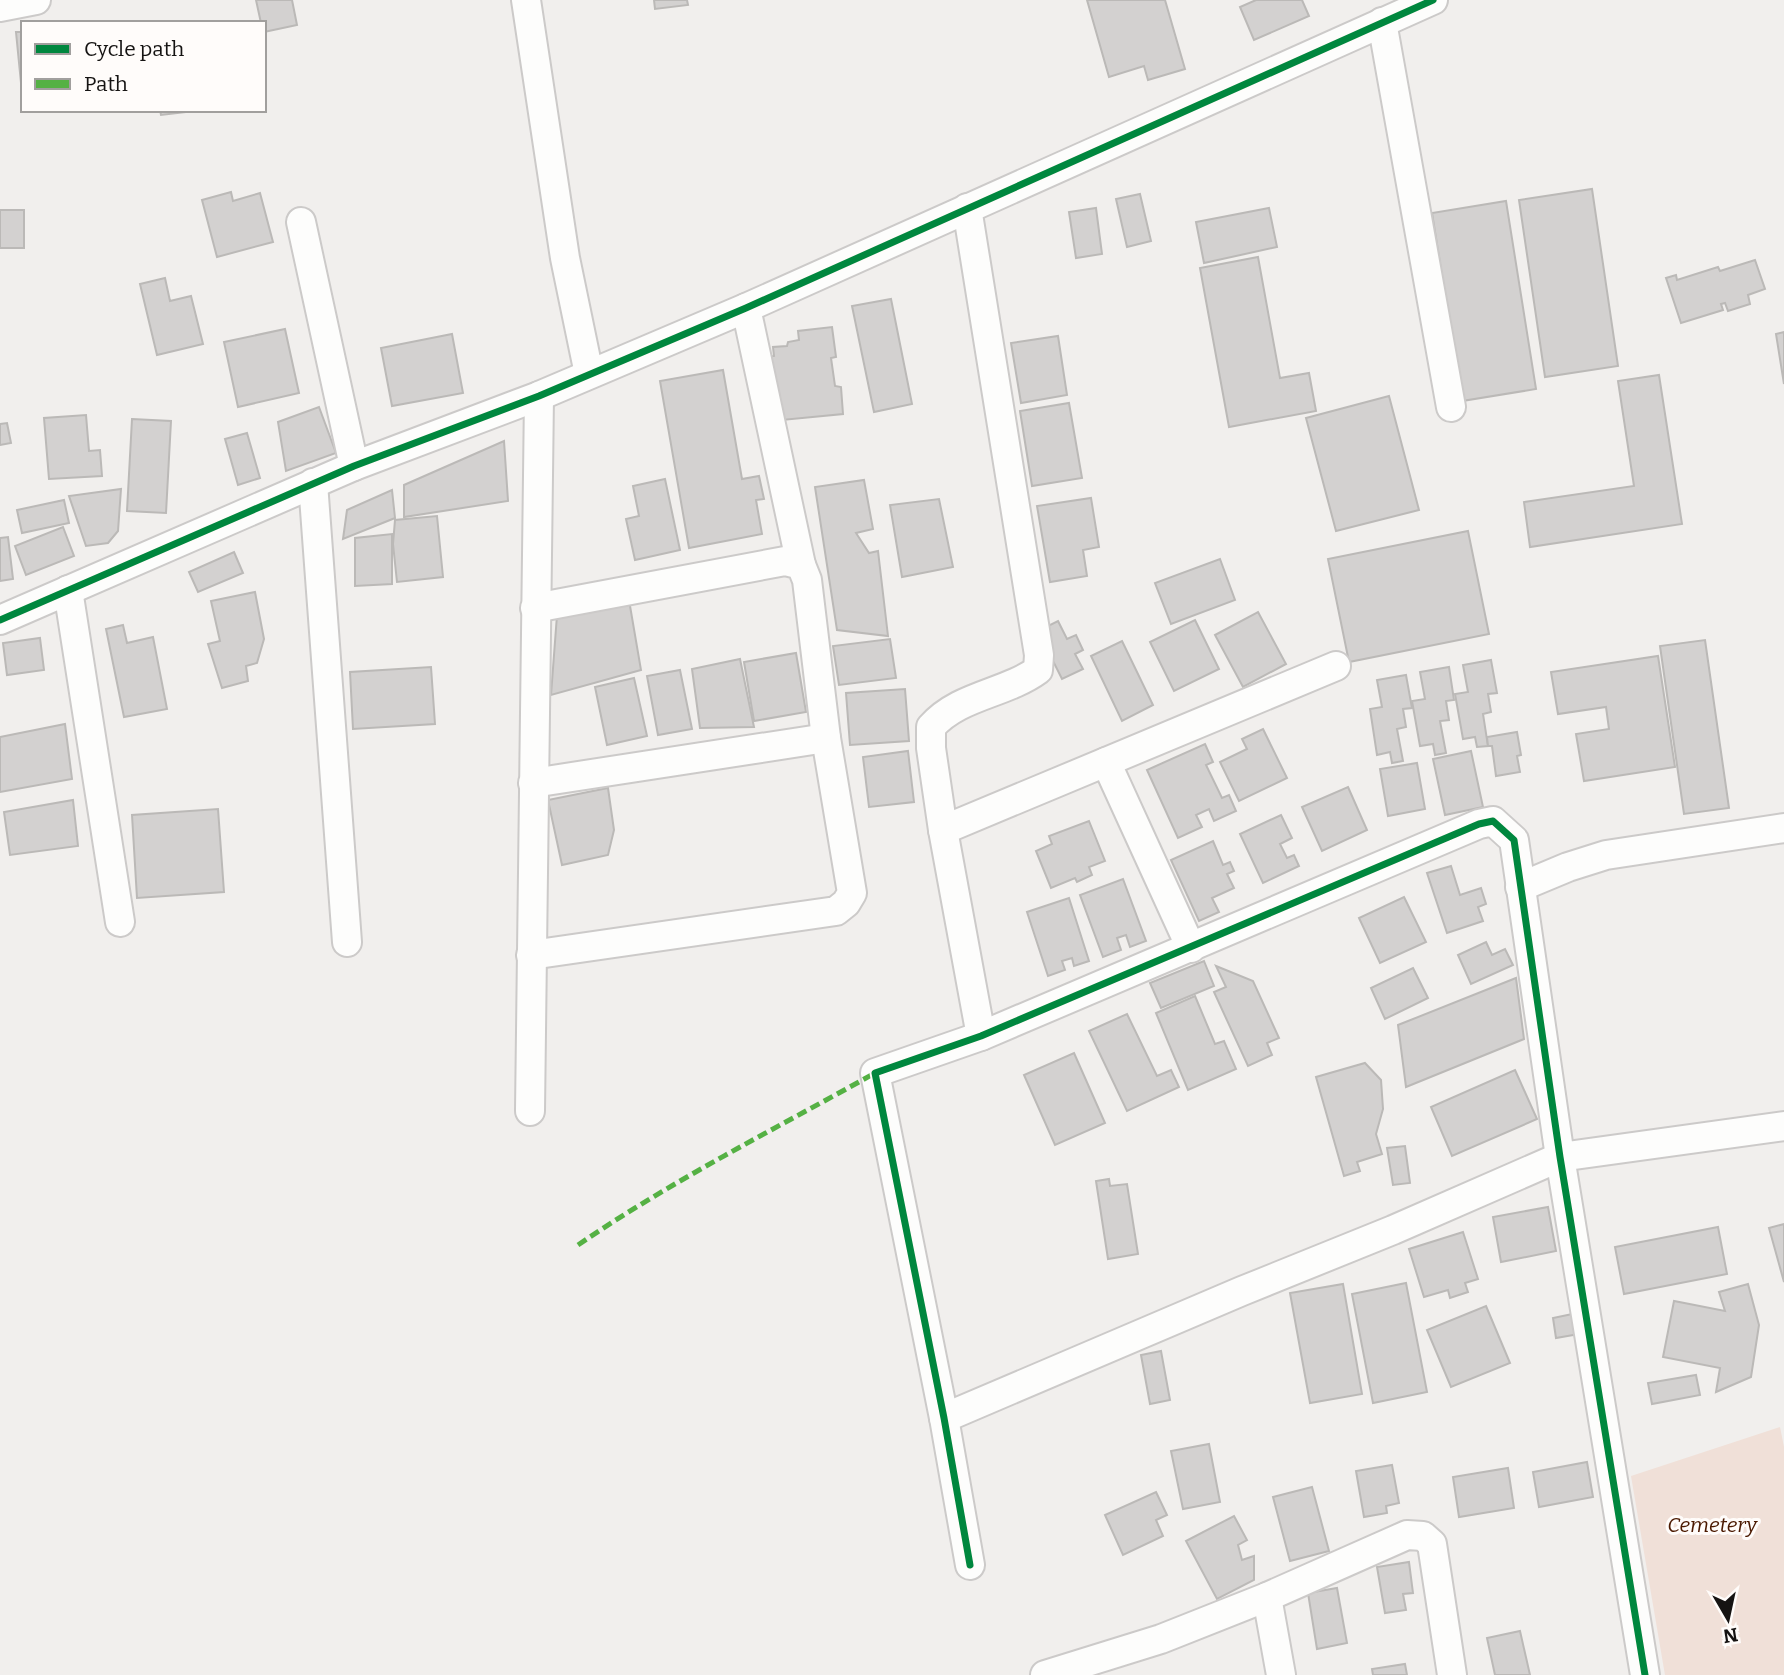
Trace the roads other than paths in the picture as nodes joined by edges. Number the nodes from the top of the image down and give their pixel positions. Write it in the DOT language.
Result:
graph roads {
  1 [pos="36,0"];
  2 [pos="526,0"];
  3 [pos="1433,0"];
  4 [pos="0,6"];
  5 [pos="1393,12"];
  6 [pos="967,208"];
  7 [pos="301,222"];
  8 [pos="746,308"];
  9 [pos="589,374"];
  10 [pos="539,396"];
  11 [pos="1451,407"];
  12 [pos="354,466"];
  13 [pos="313,483"];
  14 [pos="801,565"];
  15 [pos="68,590"];
  16 [pos="535,608"];
  17 [pos="0,620"];
  18 [pos="1336,666"];
  19 [pos="826,738"];
  20 [pos="1106,762"];
  21 [pos="533,783"];
  22 [pos="1784,828"];
  23 [pos="943,830"];
  24 [pos="1520,887"];
  25 [pos="120,922"];
  26 [pos="347,942"];
  27 [pos="1191,948"];
  28 [pos="531,955"];
  29 [pos="981,1036"];
  30 [pos="530,1111"];
  31 [pos="1784,1126"];
  32 [pos="1560,1157"];
  33 [pos="944,1418"];
  34 [pos="970,1565"];
  35 [pos="1267,1597"];
  36 [pos="1045,1675"];
  37 [pos="1281,1675"];
  38 [pos="1452,1675"];
  39 [pos="1645,1675"];
  1 -- 4 [label="street"];
  2 -- 9 [label="street"];
  3 -- 5 [label="street"];
  5 -- 6 [label="street"];
  5 -- 11 [label="street"];
  6 -- 8 [label="street"];
  6 -- 23 [label="street"];
  7 -- 12 [label="street"];
  8 -- 9 [label="street"];
  8 -- 14 [label="street"];
  9 -- 10 [label="street"];
  10 -- 12 [label="street"];
  10 -- 16 [label="street"];
  12 -- 13 [label="street"];
  13 -- 15 [label="street"];
  13 -- 26 [label="street"];
  14 -- 16 [label="street"];
  14 -- 19 [label="street"];
  15 -- 17 [label="street"];
  15 -- 25 [label="street"];
  16 -- 21 [label="street"];
  18 -- 20 [label="street"];
  19 -- 21 [label="street"];
  19 -- 28 [label="street"];
  20 -- 23 [label="street"];
  20 -- 27 [label="street"];
  21 -- 28 [label="street"];
  22 -- 24 [label="street"];
  23 -- 29 [label="street"];
  24 -- 27 [label="street"];
  24 -- 32 [label="street"];
  27 -- 29 [label="street"];
  28 -- 30 [label="street"];
  29 -- 33 [label="street"];
  31 -- 32 [label="street"];
  32 -- 33 [label="street"];
  32 -- 39 [label="street"];
  33 -- 34 [label="street"];
  35 -- 36 [label="street"];
  35 -- 37 [label="street"];
  35 -- 38 [label="street"];
}
